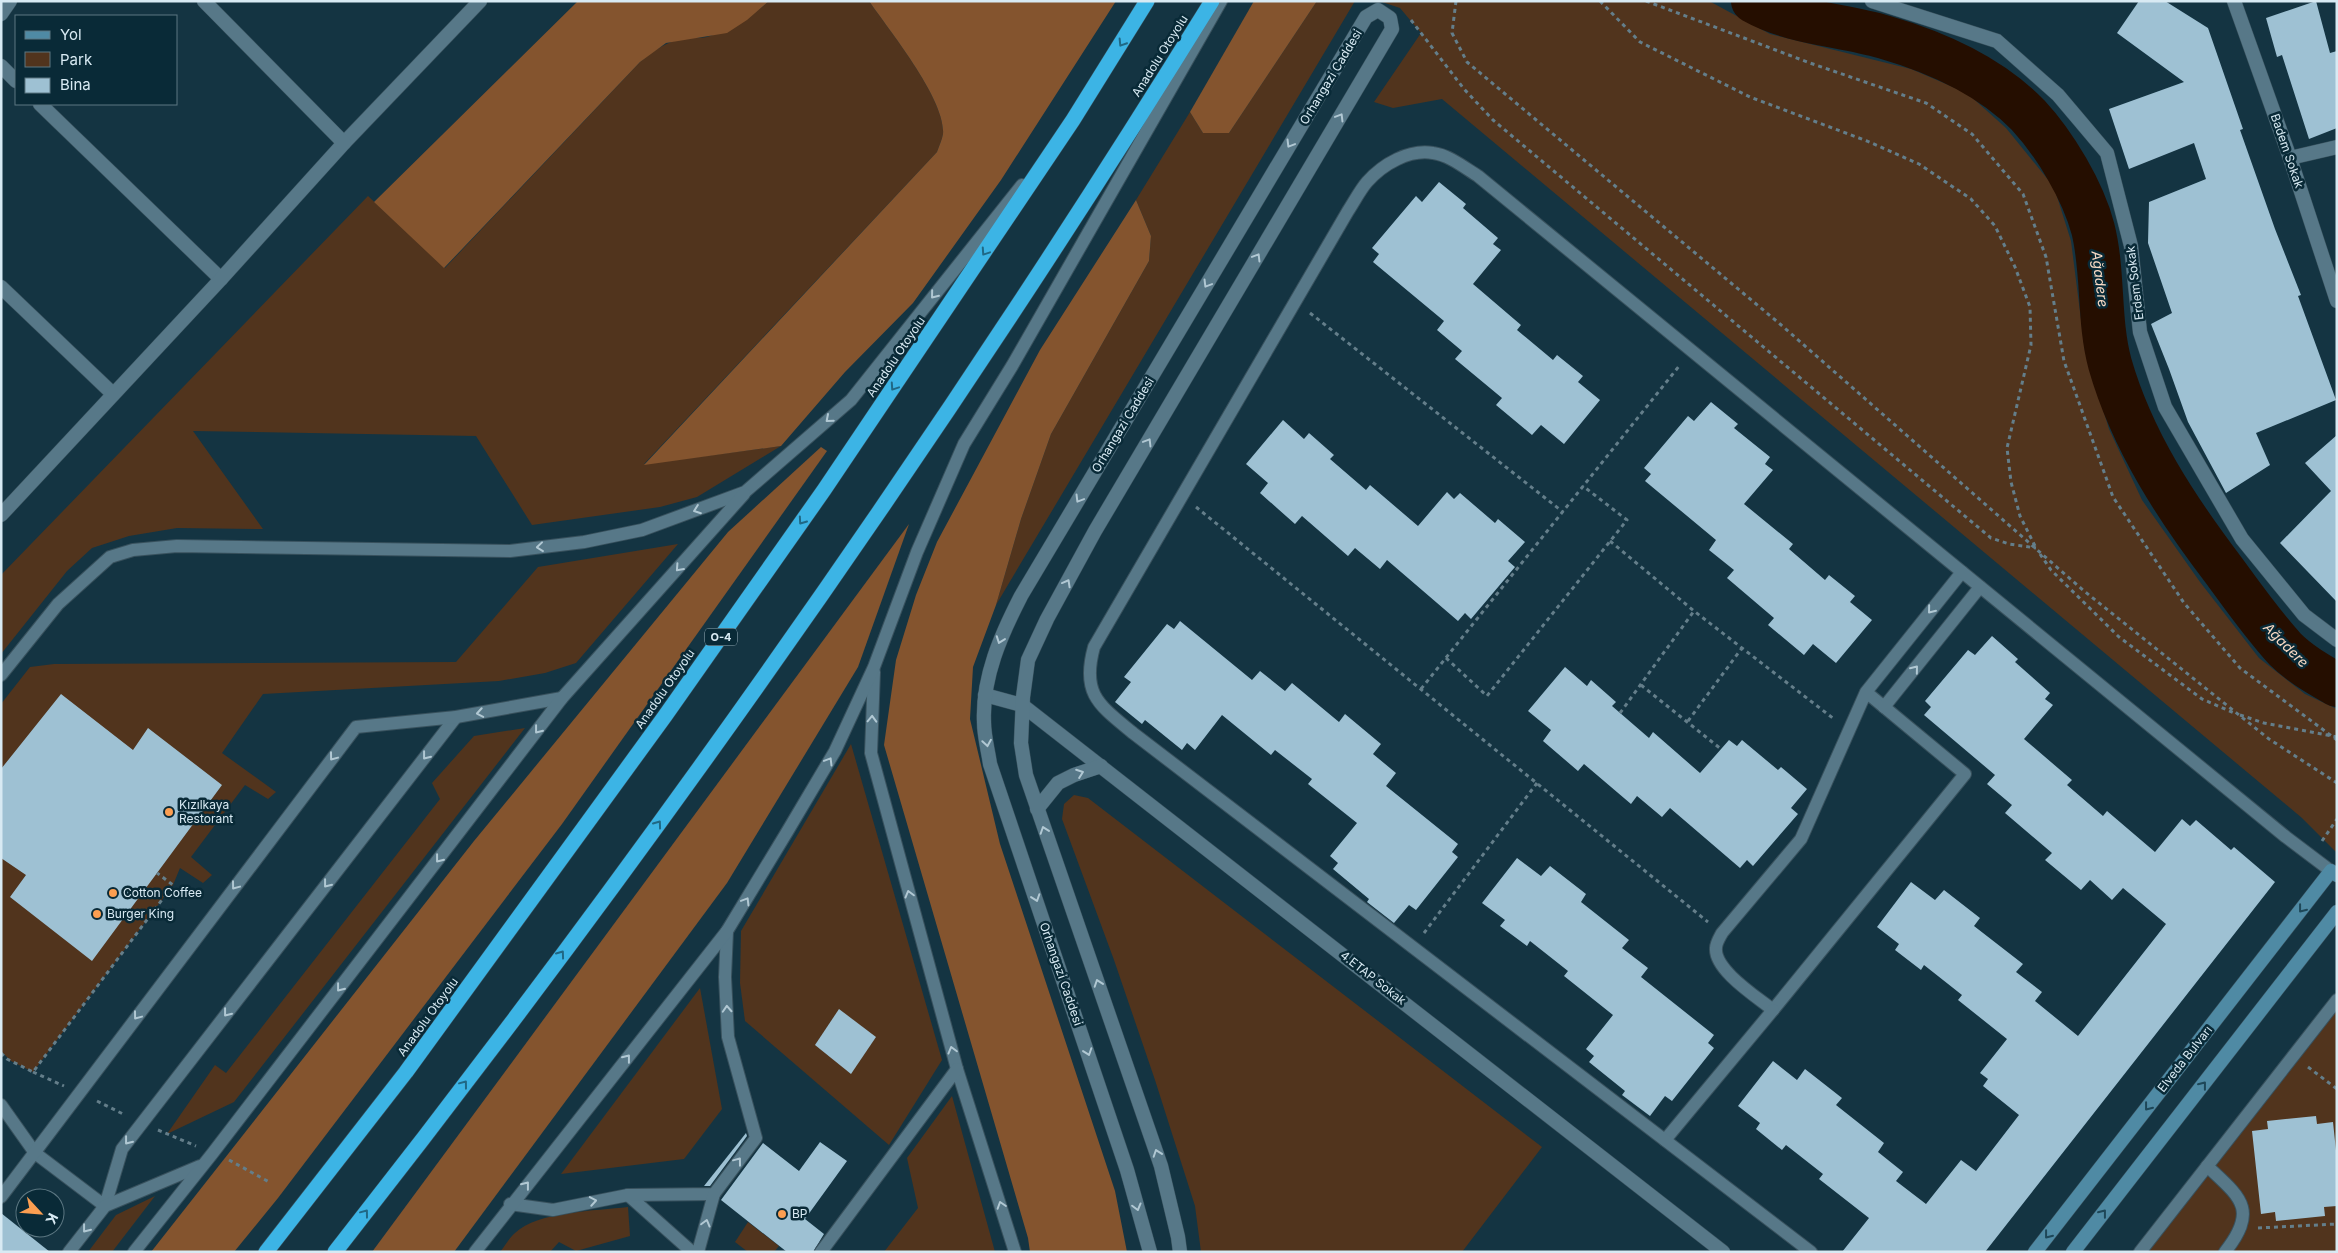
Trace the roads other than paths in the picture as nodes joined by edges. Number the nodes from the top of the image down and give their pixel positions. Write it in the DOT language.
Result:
graph roads {
  1 [pos="10,1"];
  2 [pos="204,1"];
  3 [pos="480,1"];
  4 [pos="1147,1"];
  5 [pos="1212,1"];
  6 [pos="1221,1"];
  7 [pos="1872,1"];
  8 [pos="2234,1"];
  9 [pos="1,14"];
  10 [pos="1,66"];
  11 [pos="15,80"];
  12 [pos="41,105"];
  13 [pos="1073,120"];
  14 [pos="344,142"];
  15 [pos="2337,146"];
  16 [pos="2290,158"];
  17 [pos="221,279"];
  18 [pos="1,287"];
  19 [pos="2337,301"];
  20 [pos="113,394"];
  21 [pos="745,492"];
  22 [pos="1,515"];
  23 [pos="1962,572"];
  24 [pos="1980,587"];
  25 [pos="2337,640"];
  26 [pos="874,667"];
  27 [pos="1,676"];
  28 [pos="1866,692"];
  29 [pos="985,695"];
  30 [pos="562,698"];
  31 [pos="1022,705"];
  32 [pos="1884,707"];
  33 [pos="456,717"];
  34 [pos="1101,766"];
  35 [pos="1037,809"];
  36 [pos="2334,873"];
  37 [pos="2337,912"];
  38 [pos="728,931"];
  39 [pos="2337,1000"];
  40 [pos="1773,1010"];
  41 [pos="957,1069"];
  42 [pos="1,1105"];
  43 [pos="1665,1140"];
  44 [pos="35,1153"];
  45 [pos="203,1165"];
  46 [pos="2207,1166"];
  47 [pos="714,1194"];
  48 [pos="628,1195"];
  49 [pos="1,1196"];
  50 [pos="510,1204"];
  51 [pos="104,1206"];
  52 [pos="69,1252"];
  53 [pos="134,1252"];
  54 [pos="266,1252"];
  55 [pos="335,1252"];
  56 [pos="475,1252"];
  57 [pos="692,1252"];
  58 [pos="698,1252"];
  59 [pos="821,1252"];
  60 [pos="1015,1252"];
  61 [pos="1150,1252"];
  62 [pos="1180,1252"];
  63 [pos="1723,1252"];
  64 [pos="1811,1252"];
  65 [pos="2035,1252"];
  66 [pos="2073,1252"];
  67 [pos="2140,1252"];
  68 [pos="2225,1252"];
  1 -- 9 [label="street"];
  2 -- 14 [label="street"];
  3 -- 14 [label="street"];
  4 -- 13 [label="highway, Anadolu Otoyolu / O-4, one-way"];
  55 -- 5 [label="highway, Anadolu Otoyolu, one-way"];
  6 -- 26 [label="lane"];
  7 -- 25 [label="street, Erdem Sokak"];
  8 -- 16 [label="street, Badem Sokak"];
  10 -- 11 [label="street"];
  12 -- 17 [label="street"];
  13 -- 21 [label="lane, one-way"];
  13 -- 54 [label="highway, Anadolu Otoyolu / O-4, one-way"];
  14 -- 17 [label="street"];
  15 -- 16 [label="street"];
  16 -- 19 [label="street, Badem Sokak"];
  17 -- 20 [label="street"];
  18 -- 20 [label="street"];
  20 -- 22 [label="street"];
  21 -- 27 [label="lane, one-way"];
  21 -- 30 [label="lane, one-way"];
  23 -- 24 [label="lane"];
  23 -- 28 [label="lane, one-way"];
  23 -- 43 [label="lane"];
  32 -- 24 [label="lane, one-way"];
  24 -- 36 [label="lane"];
  38 -- 26 [label="lane, one-way"];
  41 -- 26 [label="lane, one-way"];
  28 -- 32 [label="lane"];
  28 -- 40 [label="lane"];
  29 -- 31 [label="street"];
  31 -- 29 [label="street, Orhangazi Caddesi, one-way"];
  29 -- 61 [label="street, Orhangazi Caddesi, one-way"];
  30 -- 33 [label="lane, one-way"];
  30 -- 45 [label="lane, one-way"];
  31 -- 34 [label="street, 4.ETAP Sokak"];
  31 -- 35 [label="street"];
  32 -- 40 [label="lane"];
  33 -- 44 [label="lane, one-way"];
  33 -- 51 [label="lane, one-way"];
  35 -- 34 [label="street, one-way"];
  34 -- 63 [label="street, 4.ETAP Sokak"];
  62 -- 35 [label="street, one-way"];
  36 -- 65 [label="main road, Elveda Bulvarı, one-way"];
  66 -- 37 [label="main road, one-way"];
  47 -- 38 [label="lane, one-way"];
  50 -- 38 [label="lane, one-way"];
  39 -- 46 [label="lane"];
  40 -- 43 [label="lane"];
  41 -- 59 [label="lane"];
  60 -- 41 [label="lane, one-way"];
  42 -- 44 [label="lane"];
  43 -- 64 [label="lane"];
  44 -- 49 [label="lane"];
  44 -- 51 [label="lane"];
  45 -- 51 [label="lane"];
  45 -- 53 [label="lane"];
  46 -- 67 [label="lane"];
  46 -- 68 [label="lane"];
  47 -- 48 [label="lane"];
  58 -- 47 [label="lane, one-way"];
  50 -- 48 [label="lane, one-way"];
  48 -- 57 [label="lane"];
  50 -- 56 [label="lane"];
  51 -- 52 [label="lane, one-way"];
}
